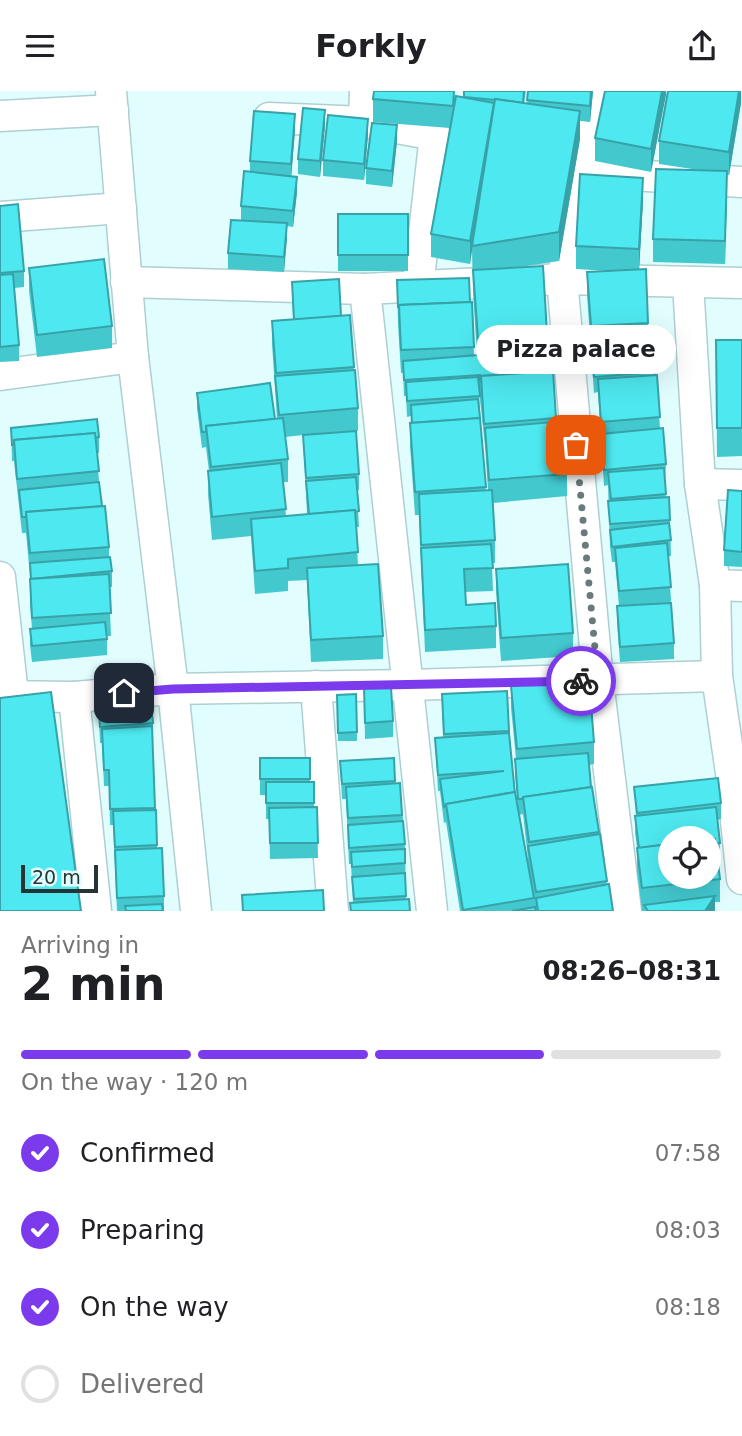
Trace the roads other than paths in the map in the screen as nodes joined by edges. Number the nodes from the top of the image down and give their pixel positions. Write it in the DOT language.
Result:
graph roads {
  1 [pos="365,91"];
  2 [pos="600,91"];
  3 [pos="112,100"];
  4 [pos="0,116"];
  5 [pos="269,118"];
  6 [pos="364,122"];
  7 [pos="584,173"];
  8 [pos="742,182"];
  9 [pos="121,208"];
  10 [pos="0,217"];
  11 [pos="562,279"];
  12 [pos="126,282"];
  13 [pos="688,283"];
  14 [pos="742,283"];
  15 [pos="418,287"];
  16 [pos="365,289"];
  17 [pos="133,357"];
  18 [pos="0,375"];
  19 [pos="700,484"];
  20 [pos="742,485"];
  21 [pos="0,577"];
  22 [pos="728,586"];
  23 [pos="716,676"];
  24 [pos="598,681"];
  25 [pos="316,685"];
  26 [pos="409,685"];
  27 [pos="173,689"];
  28 [pos="7,696"];
  29 [pos="74,697"];
  30 [pos="736,773"];
  31 [pos="742,879"];
  32 [pos="96,911"];
  33 [pos="196,911"];
  34 [pos="333,911"];
  35 [pos="432,911"];
  36 [pos="626,911"];
  1 -- 6 [label="street"];
  2 -- 7 [label="street"];
  3 -- 4 [label="street"];
  3 -- 9 [label="street"];
  5 -- 6 [label="street"];
  6 -- 15 [label="street"];
  7 -- 8 [label="street"];
  7 -- 11 [label="street"];
  9 -- 10 [label="street"];
  9 -- 12 [label="street"];
  11 -- 13 [label="street"];
  11 -- 15 [label="street"];
  11 -- 24 [label="street"];
  12 -- 16 [label="street"];
  12 -- 17 [label="street"];
  13 -- 14 [label="street"];
  13 -- 19 [label="street"];
  15 -- 16 [label="street"];
  16 -- 26 [label="street"];
  17 -- 18 [label="street"];
  17 -- 27 [label="street"];
  19 -- 20 [label="street"];
  19 -- 22 [label="street"];
  21 -- 28 [label="street"];
  22 -- 23 [label="street"];
  23 -- 24 [label="street"];
  23 -- 30 [label="street"];
  24 -- 26 [label="street"];
  24 -- 36 [label="street"];
  25 -- 26 [label="street"];
  25 -- 27 [label="street"];
  25 -- 34 [label="street"];
  26 -- 35 [label="street"];
  27 -- 29 [label="street"];
  27 -- 33 [label="street"];
  28 -- 29 [label="street"];
  29 -- 32 [label="street"];
  30 -- 31 [label="street"];
}
